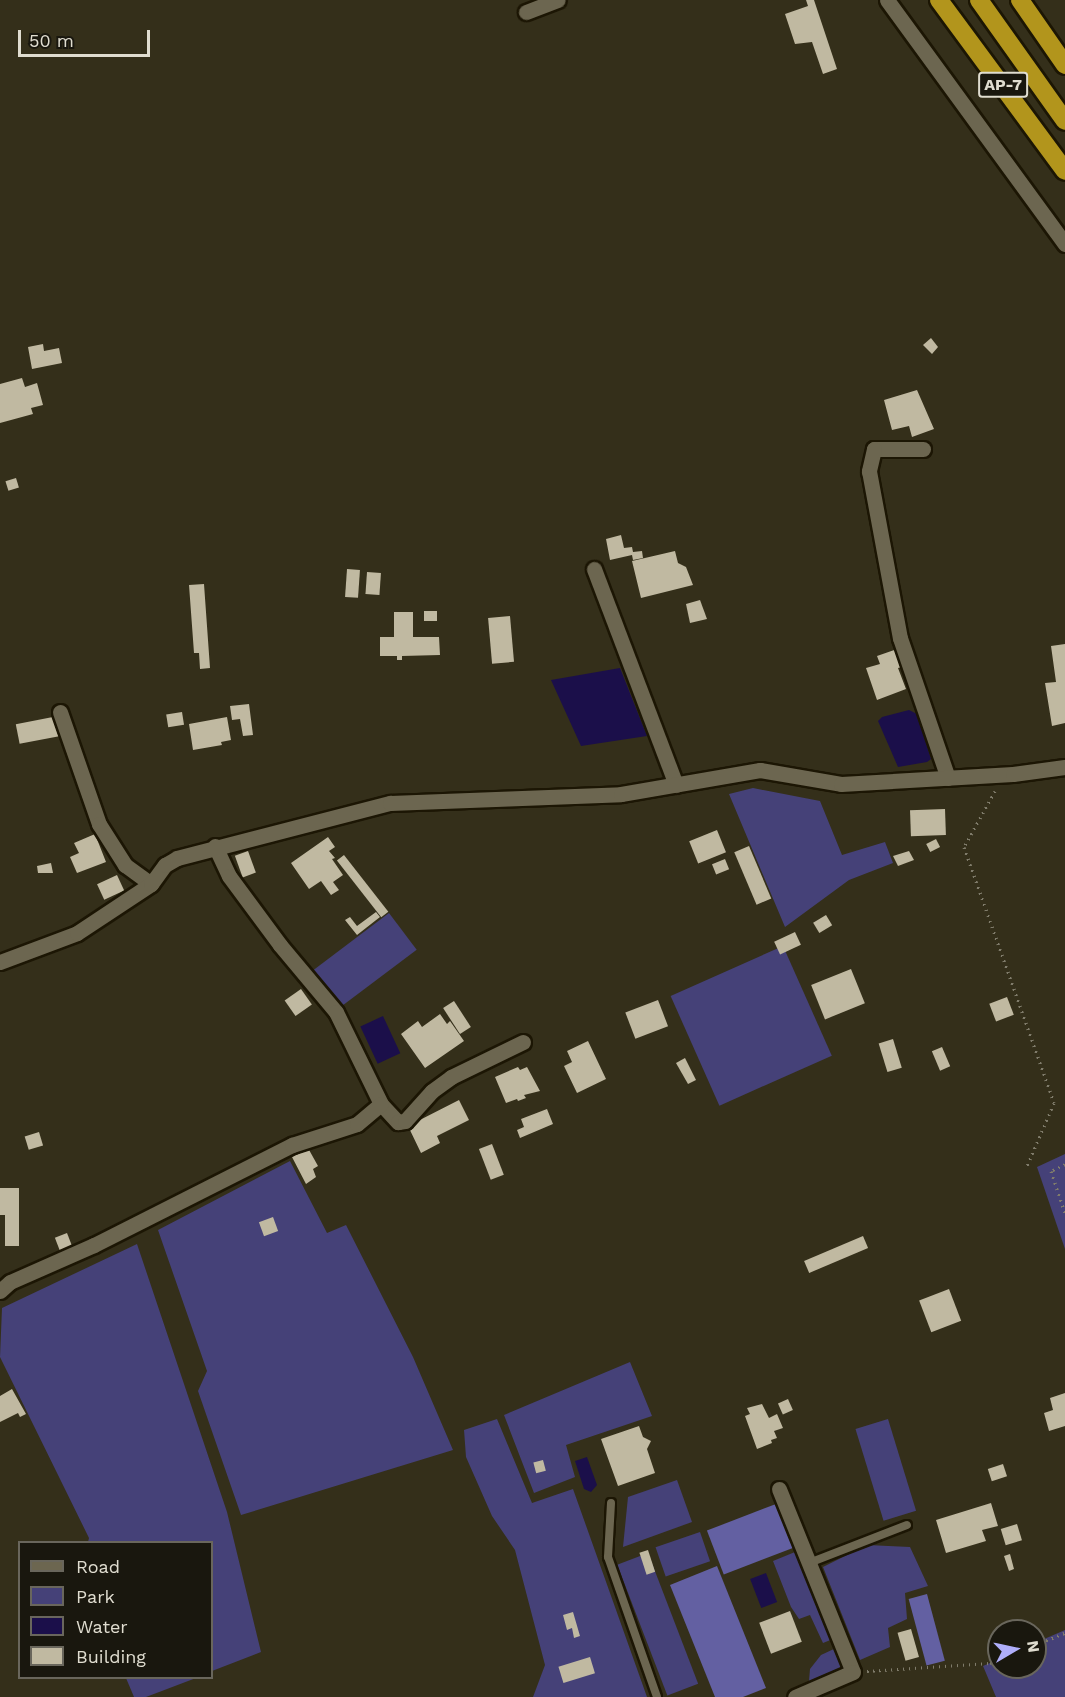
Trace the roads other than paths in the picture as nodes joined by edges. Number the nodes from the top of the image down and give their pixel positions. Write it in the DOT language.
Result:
graph roads {
  1 [pos="558,0"];
  2 [pos="887,0"];
  3 [pos="939,0"];
  4 [pos="979,0"];
  5 [pos="1020,0"];
  6 [pos="526,12"];
  7 [pos="1065,65"];
  8 [pos="1065,121"];
  9 [pos="1065,171"];
  10 [pos="1065,244"];
  11 [pos="923,449"];
  12 [pos="594,569"];
  13 [pos="60,712"];
  14 [pos="1065,766"];
  15 [pos="948,778"];
  16 [pos="676,785"];
  17 [pos="215,846"];
  18 [pos="151,884"];
  19 [pos="0,962"];
  20 [pos="523,1042"];
  21 [pos="381,1104"];
  22 [pos="0,1291"];
  23 [pos="779,1489"];
  24 [pos="611,1503"];
  25 [pos="908,1525"];
  26 [pos="809,1563"];
  27 [pos="657,1697"];
  28 [pos="795,1697"];
  1 -- 6 [label="street"];
  2 -- 10 [label="street"];
  3 -- 9 [label="highway, AP-7"];
  4 -- 8 [label="highway"];
  5 -- 7 [label="highway"];
  11 -- 15 [label="street"];
  12 -- 16 [label="street"];
  13 -- 18 [label="street"];
  14 -- 15 [label="street"];
  15 -- 16 [label="street"];
  16 -- 17 [label="street"];
  17 -- 18 [label="street"];
  17 -- 21 [label="street"];
  18 -- 19 [label="street"];
  20 -- 21 [label="street"];
  21 -- 22 [label="street"];
  23 -- 26 [label="street"];
  24 -- 27 [label="lane"];
  25 -- 26 [label="lane"];
  26 -- 28 [label="street"];
}
